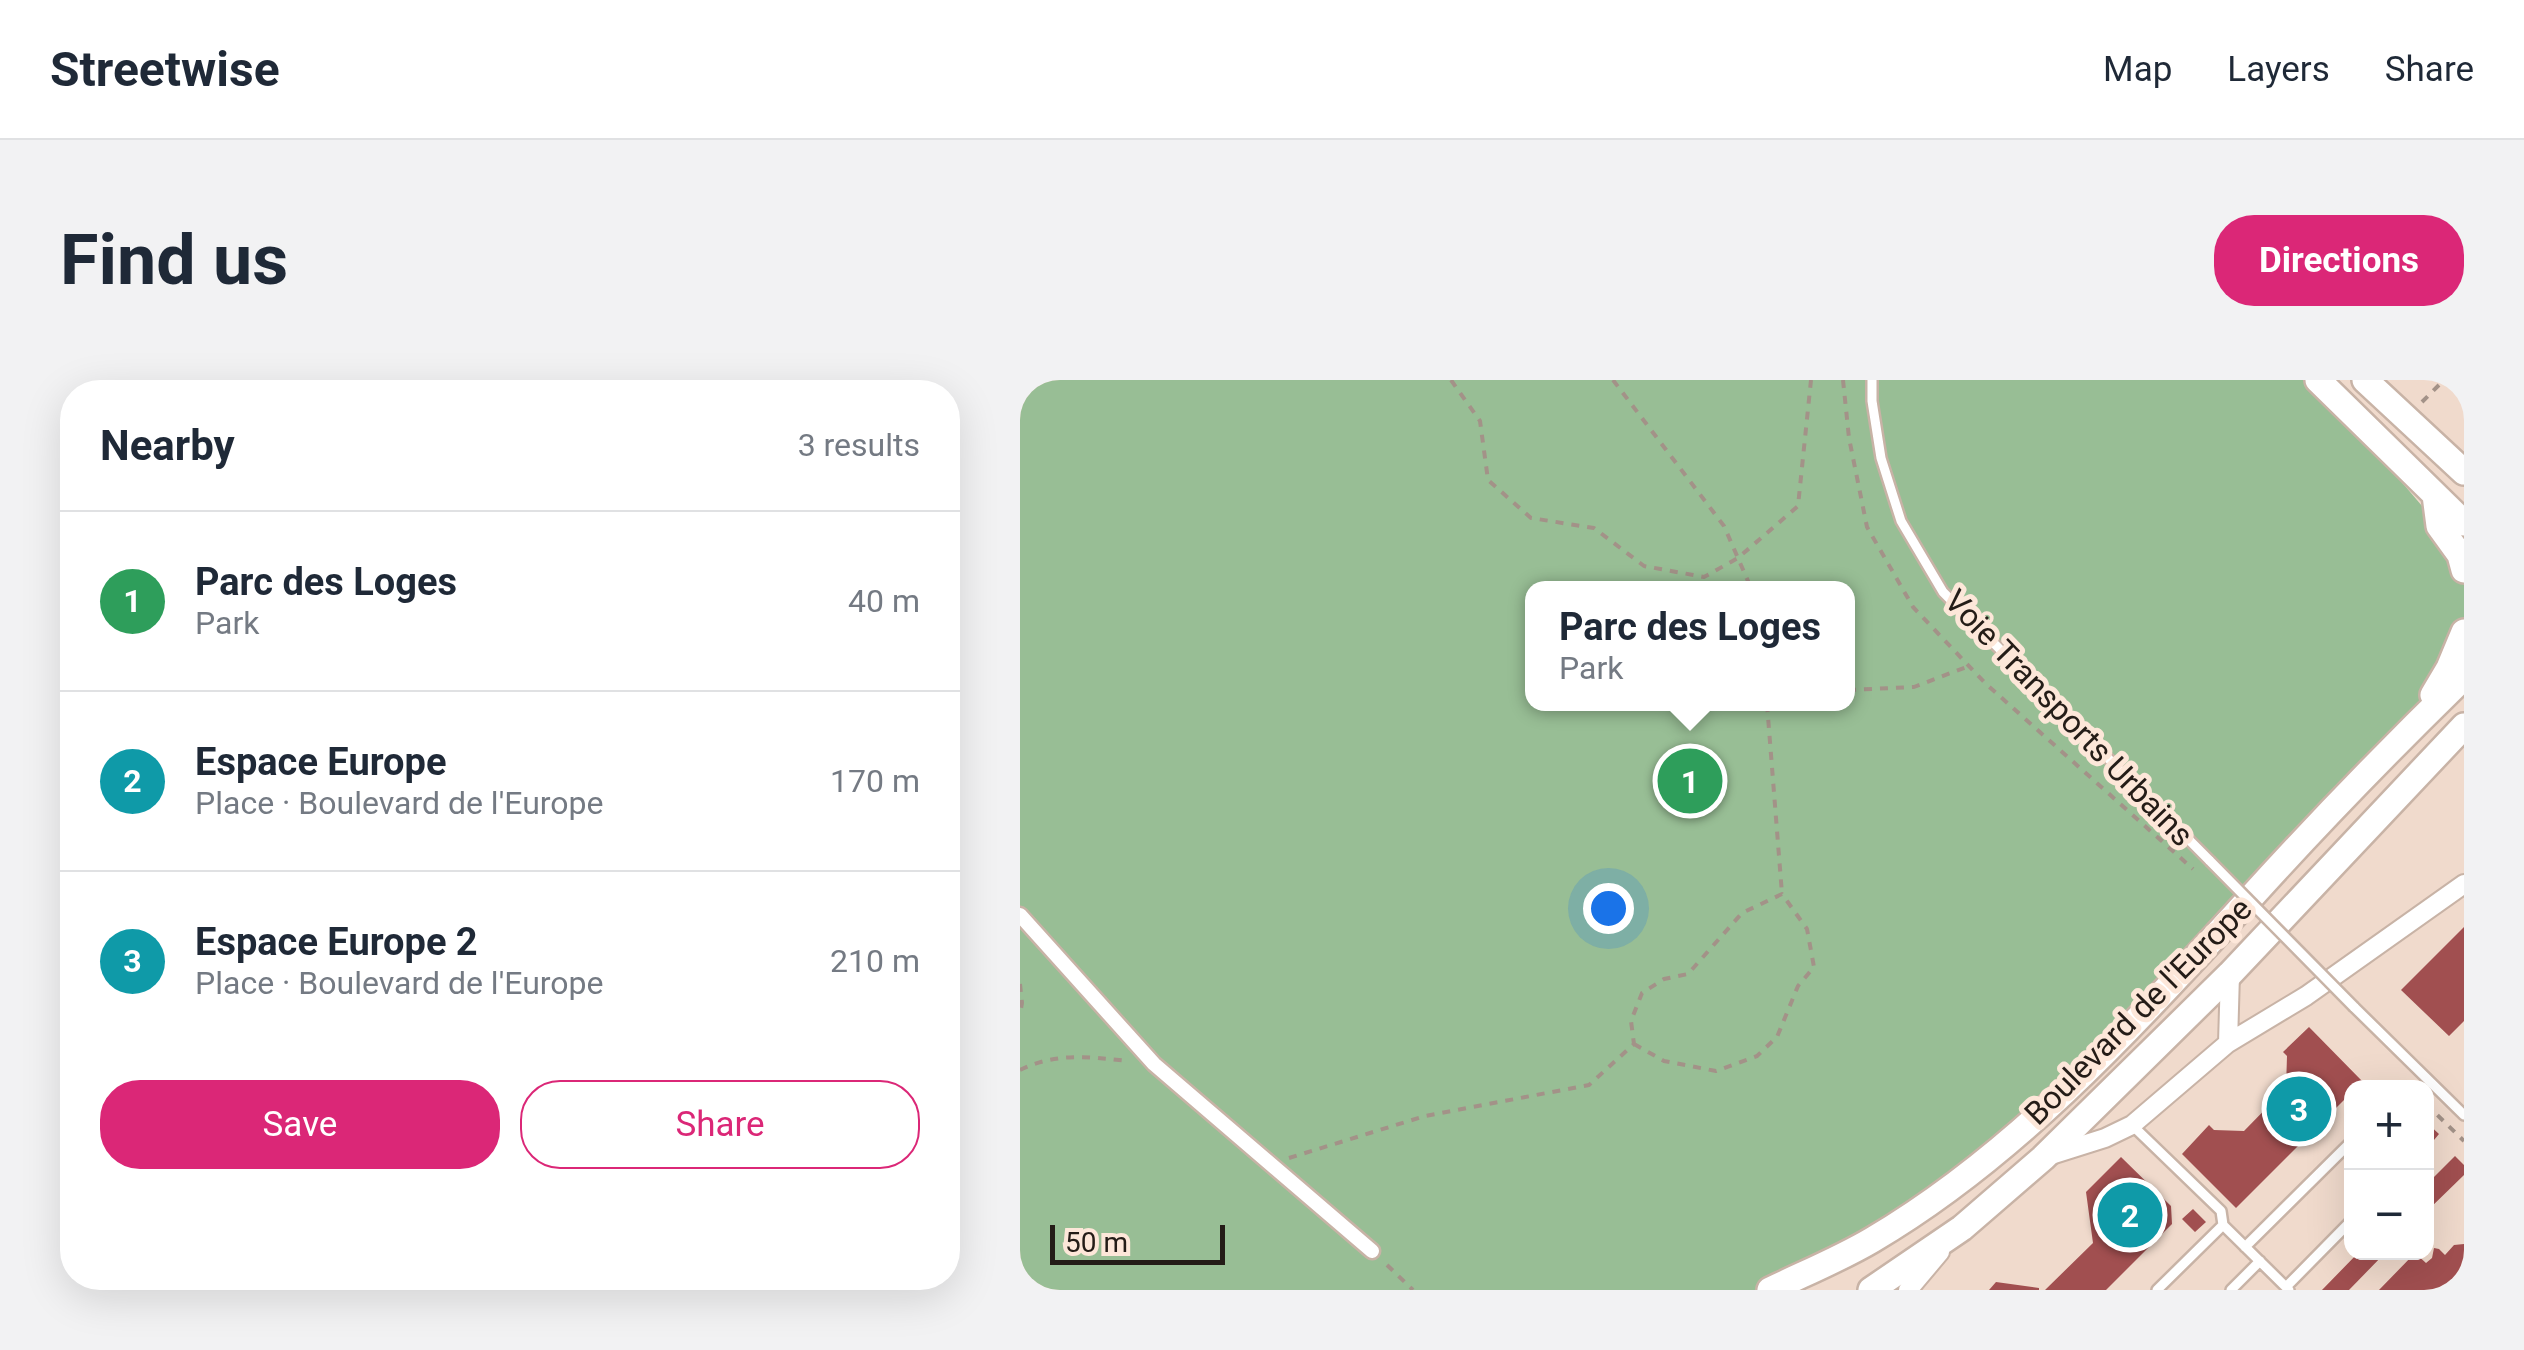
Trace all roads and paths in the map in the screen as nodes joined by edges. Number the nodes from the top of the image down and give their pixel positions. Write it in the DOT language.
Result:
graph roads {
  1 [pos="1451,380"];
  2 [pos="1614,380"];
  3 [pos="1811,380"];
  4 [pos="1872,380"];
  5 [pos="2318,380"];
  6 [pos="2365,380"];
  7 [pos="2444,380"];
  8 [pos="2416,409"];
  9 [pos="2464,472"];
  10 [pos="2435,495"];
  11 [pos="2464,522"];
  12 [pos="1738,558"];
  13 [pos="2464,570"];
  14 [pos="1748,581"];
  15 [pos="2464,632"];
  16 [pos="1969,666"];
  17 [pos="2464,677"];
  18 [pos="1855,690"];
  19 [pos="1769,711"];
  20 [pos="2464,726"];
  21 [pos="2413,727"];
  22 [pos="2464,884"];
  23 [pos="1782,894"];
  24 [pos="1020,915"];
  25 [pos="2230,974"];
  26 [pos="1020,984"];
  27 [pos="1020,1014"];
  28 [pos="2228,1043"];
  29 [pos="1632,1046"];
  30 [pos="1154,1064"];
  31 [pos="1020,1070"];
  32 [pos="2434,1112"];
  33 [pos="2464,1115"];
  34 [pos="2132,1126"];
  35 [pos="2464,1141"];
  36 [pos="2344,1149"];
  37 [pos="2043,1158"];
  38 [pos="1270,1164"];
  39 [pos="2222,1225"];
  40 [pos="1962,1228"];
  41 [pos="2344,1228"];
  42 [pos="2246,1247"];
  43 [pos="1372,1251"];
  44 [pos="2260,1261"];
  45 [pos="2287,1288"];
  46 [pos="1413,1290"];
  47 [pos="1770,1290"];
  48 [pos="1871,1290"];
  49 [pos="1908,1290"];
  50 [pos="2157,1290"];
  51 [pos="2231,1290"];
  1 -- 12 [label="path"];
  2 -- 12 [label="path"];
  3 -- 12 [label="path"];
  4 -- 33 [label="lane, Voie Transports Urbains, bridge"];
  5 -- 10 [label="main road"];
  6 -- 9 [label="main road"];
  7 -- 8 [label="path"];
  10 -- 11 [label="main road"];
  10 -- 13 [label="main road"];
  12 -- 14 [label="path"];
  15 -- 21 [label="main road"];
  16 -- 18 [label="path"];
  17 -- 21 [label="main road, Boulevard de l'Europe"];
  19 -- 23 [label="path"];
  20 -- 25 [label="main road, Boulevard de l'Europe"];
  21 -- 47 [label="main road, Boulevard de l'Europe"];
  22 -- 28 [label="street"];
  23 -- 29 [label="path"];
  23 -- 29 [label="path"];
  24 -- 30 [label="street"];
  25 -- 28 [label="street"];
  25 -- 37 [label="main road, Boulevard de l'Europe"];
  26 -- 27 [label="path"];
  28 -- 34 [label="street"];
  29 -- 38 [label="path"];
  30 -- 31 [label="path"];
  30 -- 38 [label="street"];
  32 -- 35 [label="path"];
  34 -- 37 [label="street"];
  34 -- 39 [label="lane"];
  36 -- 42 [label="lane"];
  37 -- 40 [label="main road, Boulevard de l'Europe"];
  38 -- 43 [label="street"];
  39 -- 42 [label="lane"];
  39 -- 50 [label="lane"];
  40 -- 48 [label="main road, Boulevard de l'Europe"];
  40 -- 49 [label="street"];
  41 -- 45 [label="lane"];
  42 -- 44 [label="lane"];
  43 -- 46 [label="path"];
  44 -- 45 [label="lane"];
  44 -- 51 [label="lane"];
}
